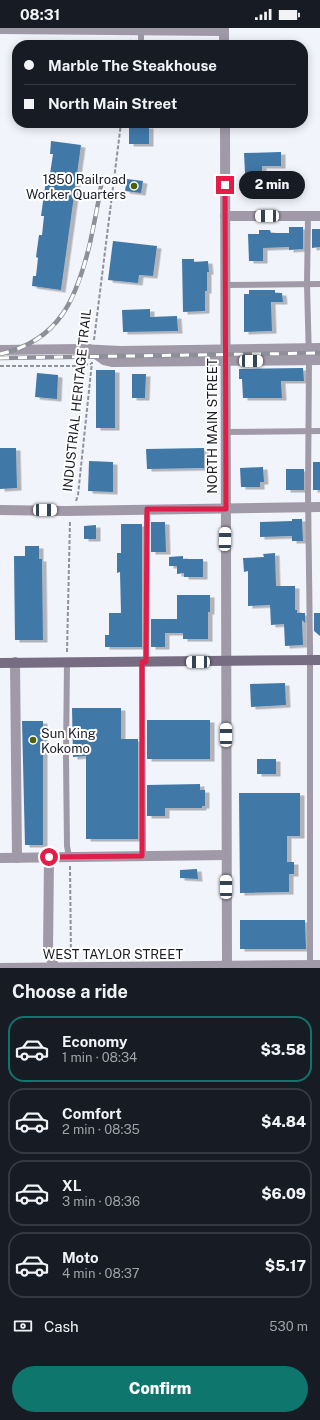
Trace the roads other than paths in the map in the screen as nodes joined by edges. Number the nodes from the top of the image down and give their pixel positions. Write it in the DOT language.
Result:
graph roads {
  1 [pos="0,29"];
  2 [pos="109,29"];
  3 [pos="224,29"];
  4 [pos="141,31"];
  5 [pos="141,40"];
  6 [pos="224,40"];
  7 [pos="224,128"];
  8 [pos="225,216"];
  9 [pos="308,216"];
  10 [pos="320,216"];
  11 [pos="307,284"];
  12 [pos="320,284"];
  13 [pos="225,285"];
  14 [pos="309,348"];
  15 [pos="320,348"];
  16 [pos="225,349"];
  17 [pos="0,350"];
  18 [pos="91,350"];
  19 [pos="309,360"];
  20 [pos="320,360"];
  21 [pos="225,361"];
  22 [pos="308,431"];
  23 [pos="320,431"];
  24 [pos="225,432"];
  25 [pos="320,507"];
  26 [pos="308,508"];
  27 [pos="147,509"];
  28 [pos="226,509"];
  29 [pos="0,510"];
  30 [pos="315,660"];
  31 [pos="15,662"];
  32 [pos="67,662"];
  33 [pos="144,662"];
  34 [pos="226,662"];
  35 [pos="0,663"];
  36 [pos="226,855"];
  37 [pos="142,856"];
  38 [pos="49,857"];
  39 [pos="69,857"];
  40 [pos="0,858"];
  41 [pos="17,858"];
  42 [pos="313,966"];
  43 [pos="71,967"];
  44 [pos="142,967"];
  45 [pos="227,967"];
  46 [pos="0,968"];
  47 [pos="55,968"];
  1 -- 2 [label="street"];
  2 -- 4 [label="street"];
  3 -- 4 [label="street"];
  3 -- 6 [label="street"];
  4 -- 5 [label="lane"];
  7 -- 8 [label="street, NORTH MAIN STREET"];
  8 -- 9 [label="street"];
  8 -- 13 [label="street, NORTH MAIN STREET"];
  9 -- 10 [label="street"];
  9 -- 11 [label="lane"];
  11 -- 12 [label="lane"];
  11 -- 13 [label="lane"];
  11 -- 14 [label="lane"];
  13 -- 16 [label="street, NORTH MAIN STREET"];
  14 -- 15 [label="street"];
  14 -- 16 [label="street"];
  14 -- 19 [label="lane"];
  16 -- 18 [label="street"];
  16 -- 21 [label="street, NORTH MAIN STREET"];
  17 -- 18 [label="street"];
  18 -- 21 [label="street"];
  19 -- 20 [label="street"];
  19 -- 21 [label="street"];
  19 -- 22 [label="lane"];
  21 -- 24 [label="street, NORTH MAIN STREET"];
  22 -- 23 [label="lane"];
  22 -- 24 [label="lane"];
  22 -- 26 [label="lane"];
  24 -- 28 [label="street, NORTH MAIN STREET"];
  25 -- 26 [label="street"];
  26 -- 28 [label="street"];
  26 -- 30 [label="lane"];
  27 -- 28 [label="street"];
  27 -- 29 [label="street"];
  27 -- 33 [label="lane"];
  28 -- 34 [label="street, NORTH MAIN STREET"];
  30 -- 34 [label="street"];
  30 -- 42 [label="lane"];
  31 -- 32 [label="street"];
  31 -- 35 [label="street"];
  31 -- 41 [label="street"];
  32 -- 33 [label="street"];
  32 -- 39 [label="lane"];
  33 -- 34 [label="street"];
  33 -- 37 [label="lane"];
  34 -- 36 [label="street, NORTH MAIN STREET"];
  36 -- 37 [label="street"];
  36 -- 45 [label="street, NORTH MAIN STREET"];
  37 -- 39 [label="street"];
  38 -- 39 [label="street"];
  38 -- 41 [label="street"];
  38 -- 47 [label="street"];
  40 -- 41 [label="street"];
  42 -- 45 [label="street, WEST TAYLOR STREET"];
  43 -- 44 [label="street, WEST TAYLOR STREET"];
  43 -- 47 [label="street, WEST TAYLOR STREET"];
  44 -- 45 [label="street, WEST TAYLOR STREET"];
  46 -- 47 [label="street, WEST TAYLOR STREET"];
}
